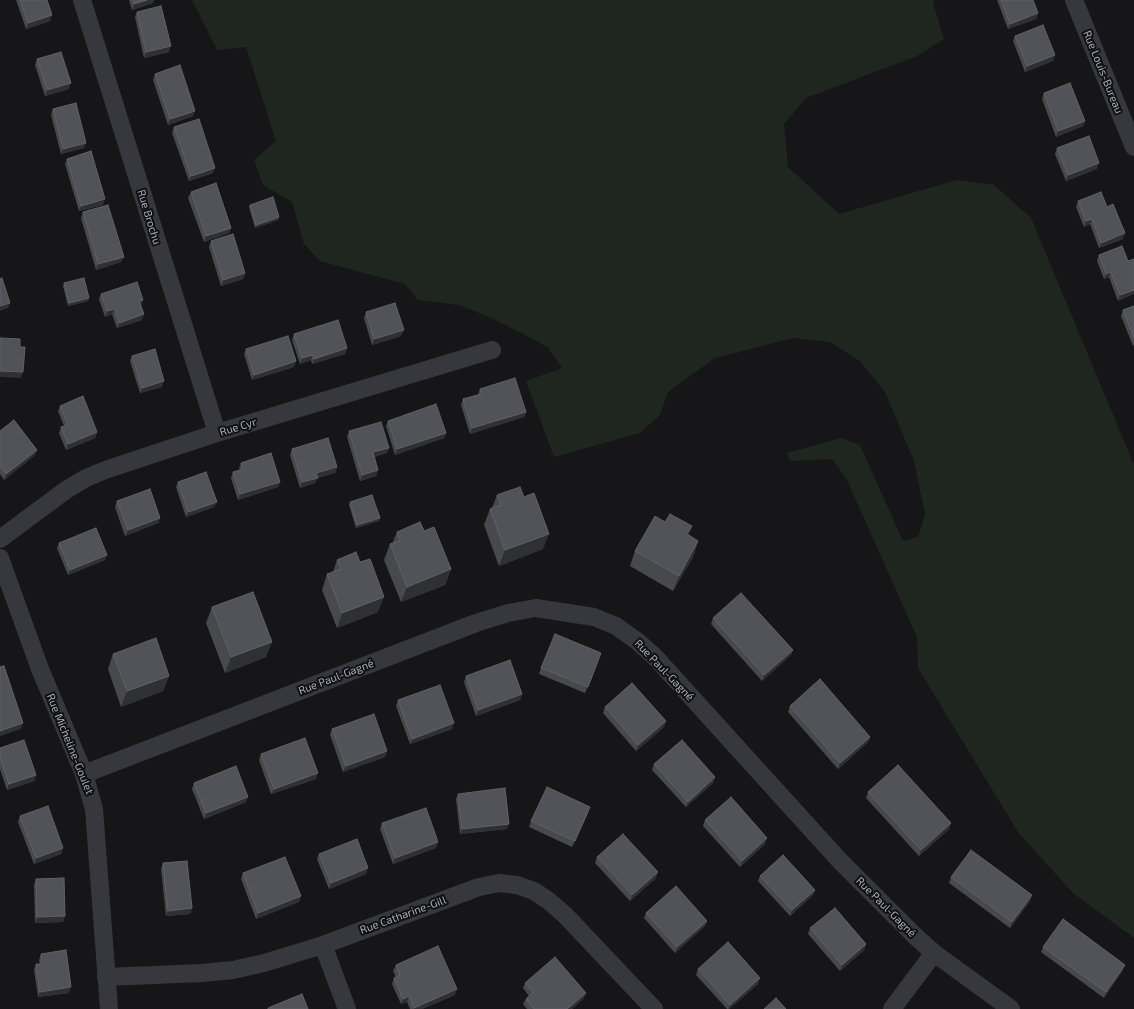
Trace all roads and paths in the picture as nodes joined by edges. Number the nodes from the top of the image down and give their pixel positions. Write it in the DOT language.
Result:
graph roads {
  1 [pos="82,0"];
  2 [pos="1074,0"];
  3 [pos="1134,145"];
  4 [pos="492,350"];
  5 [pos="217,433"];
  6 [pos="0,539"];
  7 [pos="0,558"];
  8 [pos="84,774"];
  9 [pos="322,945"];
  10 [pos="934,953"];
  11 [pos="106,978"];
  12 [pos="109,1009"];
  13 [pos="347,1009"];
  14 [pos="654,1009"];
  15 [pos="892,1009"];
  16 [pos="1011,1009"];
  1 -- 5 [label="street, Rue Brochu"];
  2 -- 3 [label="street, Rue Louis-Bureau"];
  4 -- 5 [label="street, Rue Cyr"];
  5 -- 6 [label="street, Rue Cyr"];
  7 -- 8 [label="street, Rue Micheline-Goulet"];
  8 -- 10 [label="street, Rue Paul-Gagné"];
  8 -- 11 [label="street, Rue Micheline-Goulet"];
  9 -- 11 [label="street, Rue Catharine-Gill"];
  9 -- 13 [label="street"];
  9 -- 14 [label="street, Rue Catharine-Gill"];
  10 -- 15 [label="street"];
  10 -- 16 [label="street, Rue Paul-Gagné"];
  11 -- 12 [label="street, Rue Micheline-Goulet"];
}
